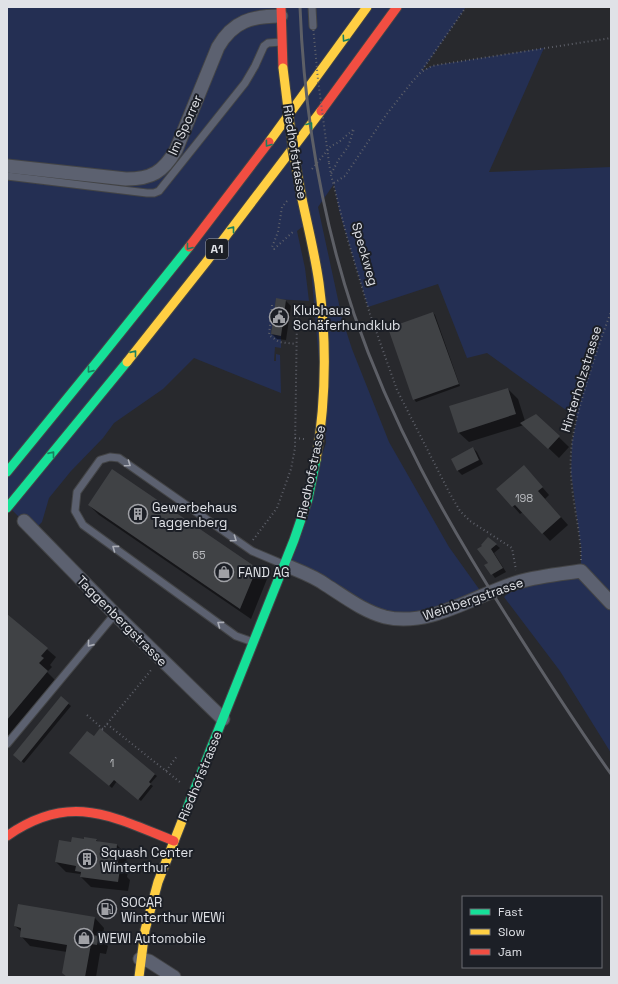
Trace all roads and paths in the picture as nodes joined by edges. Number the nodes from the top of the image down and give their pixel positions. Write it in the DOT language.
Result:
graph roads {
  1 [pos="312,7"];
  2 [pos="367,7"];
  3 [pos="397,7"];
  4 [pos="466,7"];
  5 [pos="281,12"];
  6 [pos="313,26"];
  7 [pos="611,38"];
  8 [pos="281,42"];
  9 [pos="421,72"];
  10 [pos="7,166"];
  11 [pos="7,176"];
  12 [pos="334,184"];
  13 [pos="272,305"];
  14 [pos="611,312"];
  15 [pos="297,316"];
  16 [pos="296,344"];
  17 [pos="19,458"];
  18 [pos="7,464"];
  19 [pos="7,472"];
  20 [pos="7,508"];
  21 [pos="24,521"];
  22 [pos="247,548"];
  23 [pos="281,563"];
  24 [pos="581,571"];
  25 [pos="518,582"];
  26 [pos="611,603"];
  27 [pos="115,614"];
  28 [pos="254,643"];
  29 [pos="152,669"];
  30 [pos="87,715"];
  31 [pos="223,719"];
  32 [pos="107,724"];
  33 [pos="7,744"];
  34 [pos="177,756"];
  35 [pos="166,771"];
  36 [pos="185,786"];
  37 [pos="7,836"];
  38 [pos="174,841"];
  39 [pos="140,959"];
  40 [pos="139,977"];
  41 [pos="174,977"];
  1 -- 6 [label="lane"];
  2 -- 17 [label="main road, A1, one-way"];
  20 -- 3 [label="main road, A1, one-way"];
  4 -- 9 [label="path"];
  5 -- 8 [label="main road, Riedhofstrasse"];
  5 -- 10 [label="street, Im Sporrer"];
  6 -- 12 [label="path, Speckweg, bridge"];
  7 -- 9 [label="path"];
  8 -- 11 [label="lane"];
  8 -- 23 [label="main road, Riedhofstrasse, bridge"];
  9 -- 12 [label="path"];
  12 -- 25 [label="path, Speckweg"];
  13 -- 16 [label="path"];
  14 -- 24 [label="path, Hinterholzstrasse"];
  15 -- 16 [label="path"];
  16 -- 22 [label="path"];
  17 -- 18 [label="main road, A1"];
  17 -- 19 [label="main road, A1"];
  21 -- 27 [label="street, Taggenbergstrasse"];
  22 -- 23 [label="lane"];
  28 -- 22 [label="lane, one-way"];
  23 -- 25 [label="street, Weinbergstrasse"];
  23 -- 28 [label="main road, Riedhofstrasse"];
  24 -- 25 [label="street, Weinbergstrasse"];
  24 -- 26 [label="street"];
  27 -- 31 [label="street, Taggenbergstrasse"];
  27 -- 33 [label="lane, one-way"];
  28 -- 31 [label="main road, Riedhofstrasse"];
  29 -- 32 [label="path"];
  30 -- 32 [label="path"];
  31 -- 38 [label="main road, Riedhofstrasse"];
  32 -- 35 [label="path"];
  34 -- 35 [label="path"];
  35 -- 36 [label="path"];
  37 -- 38 [label="main road"];
  38 -- 39 [label="main road, Riedhofstrasse"];
  39 -- 40 [label="main road, Riedhofstrasse"];
  39 -- 41 [label="street"];
}
